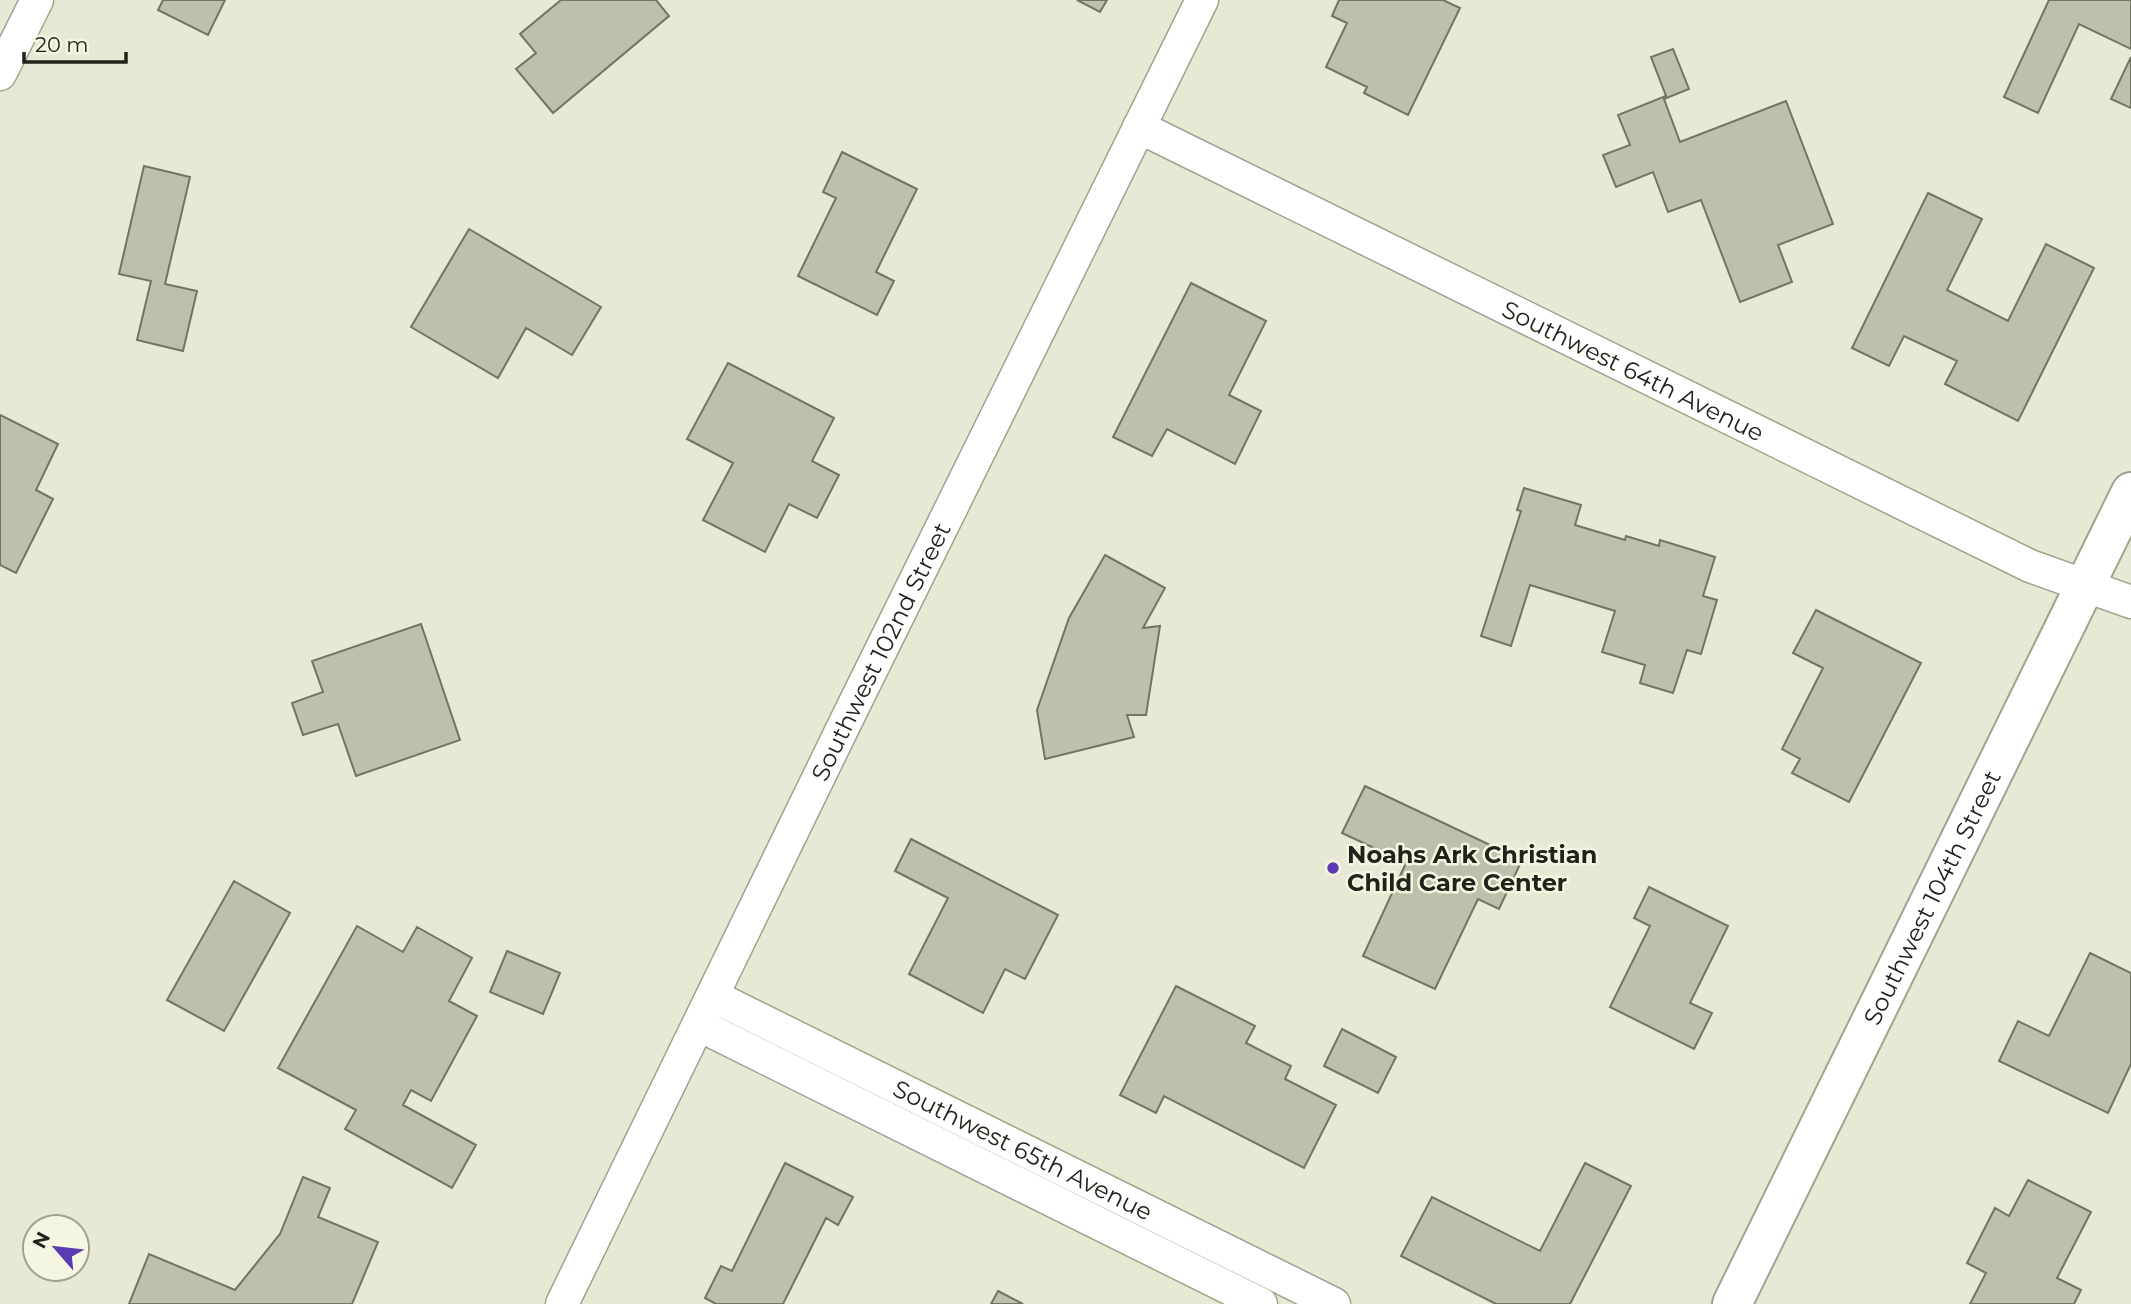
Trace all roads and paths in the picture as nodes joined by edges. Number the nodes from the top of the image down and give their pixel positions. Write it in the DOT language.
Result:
graph roads {
  1 [pos="37,0"];
  2 [pos="1202,0"];
  3 [pos="0,74"];
  4 [pos="1139,127"];
  5 [pos="2131,492"];
  6 [pos="2084,587"];
  7 [pos="2131,602"];
  8 [pos="713,996"];
  9 [pos="699,1025"];
  10 [pos="562,1304"];
  11 [pos="1261,1304"];
  12 [pos="1334,1304"];
  13 [pos="1732,1304"];
  1 -- 3 [label="street"];
  2 -- 4 [label="street, Southwest 102nd Street"];
  4 -- 6 [label="street, Southwest 64th Avenue"];
  4 -- 8 [label="street, Southwest 102nd Street"];
  5 -- 6 [label="street, Southwest 104th Street"];
  6 -- 7 [label="street, Southwest 64th Avenue"];
  6 -- 13 [label="street, Southwest 104th Street"];
  8 -- 9 [label="street, Southwest 102nd Street"];
  8 -- 12 [label="street, Southwest 65th Avenue"];
  9 -- 10 [label="street, Southwest 102nd Street"];
  9 -- 11 [label="street, Southwest 65th Avenue"];
}
